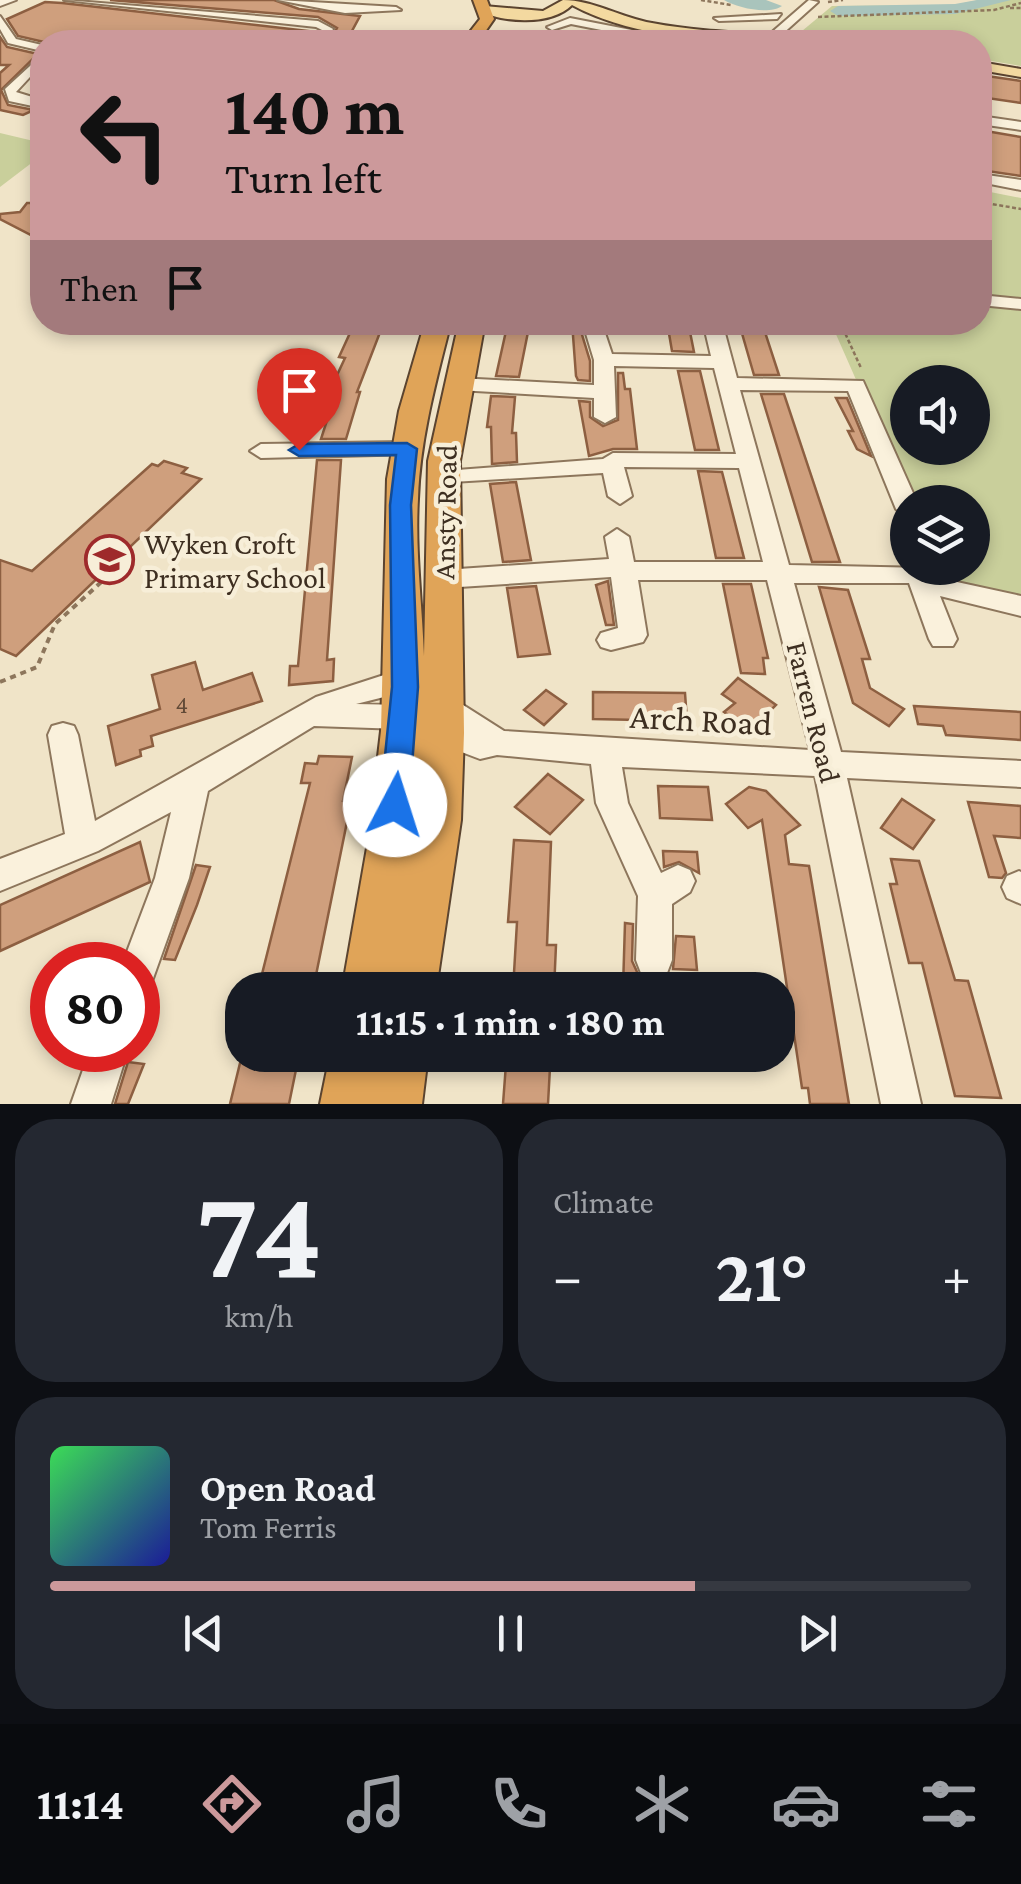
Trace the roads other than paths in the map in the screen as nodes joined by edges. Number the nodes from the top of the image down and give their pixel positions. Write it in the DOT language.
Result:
graph roads {
  1 [pos="12,0"];
  2 [pos="69,0"];
  3 [pos="241,0"];
  4 [pos="283,0"];
  5 [pos="571,0"];
  6 [pos="829,1"];
  7 [pos="120,2"];
  8 [pos="0,4"];
  9 [pos="478,6"];
  10 [pos="797,7"];
  11 [pos="345,10"];
  12 [pos="396,10"];
  13 [pos="217,12"];
  14 [pos="498,15"];
  15 [pos="720,18"];
  16 [pos="0,19"];
  17 [pos="553,20"];
  18 [pos="322,25"];
  19 [pos="328,30"];
  20 [pos="479,30"];
  21 [pos="624,30"];
  22 [pos="632,30"];
  23 [pos="692,30"];
  24 [pos="764,30"];
  25 [pos="776,30"];
  26 [pos="30,45"];
  27 [pos="992,69"];
  28 [pos="30,71"];
  29 [pos="1021,72"];
  30 [pos="30,100"];
  31 [pos="992,106"];
  32 [pos="1021,110"];
  33 [pos="992,122"];
  34 [pos="1021,126"];
  35 [pos="992,180"];
  36 [pos="1021,185"];
  37 [pos="992,301"];
  38 [pos="1021,304"];
  39 [pos="435,335"];
  40 [pos="469,335"];
  41 [pos="596,335"];
  42 [pos="716,335"];
  43 [pos="604,360"];
  44 [pos="726,373"];
  45 [pos="458,384"];
  46 [pos="604,392"];
  47 [pos="606,417"];
  48 [pos="407,449"];
  49 [pos="261,450"];
  50 [pos="611,456"];
  51 [pos="749,461"];
  52 [pos="444,478"];
  53 [pos="898,485"];
  54 [pos="620,496"];
  55 [pos="618,537"];
  56 [pos="623,570"];
  57 [pos="779,573"];
  58 [pos="890,576"];
  59 [pos="444,578"];
  60 [pos="933,585"];
  61 [pos="956,585"];
  62 [pos="1021,606"];
  63 [pos="943,639"];
  64 [pos="611,640"];
  65 [pos="423,710"];
  66 [pos="63,736"];
  67 [pos="605,753"];
  68 [pos="828,764"];
  69 [pos="1021,774"];
  70 [pos="194,782"];
  71 [pos="84,842"];
  72 [pos="0,875"];
  73 [pos="149,942"];
  74 [pos="654,960"];
  75 [pos="371,972"];
  76 [pos="413,972"];
  77 [pos="101,1072"];
  78 [pos="354,1072"];
  79 [pos="399,1072"];
  80 [pos="90,1104"];
  81 [pos="348,1104"];
  82 [pos="394,1104"];
  83 [pos="901,1104"];
  1 -- 8 [label="street"];
  2 -- 7 [label="street"];
  3 -- 13 [label="street"];
  4 -- 11 [label="street"];
  5 -- 17 [label="main road"];
  5 -- 23 [label="main road"];
  6 -- 10 [label="street"];
  7 -- 13 [label="street"];
  9 -- 14 [label="main road"];
  9 -- 20 [label="highway"];
  10 -- 15 [label="street"];
  10 -- 24 [label="street"];
  10 -- 25 [label="street"];
  11 -- 12 [label="street"];
  11 -- 18 [label="street"];
  13 -- 18 [label="street"];
  14 -- 17 [label="main road"];
  16 -- 26 [label="street"];
  17 -- 21 [label="street"];
  17 -- 22 [label="main road"];
  18 -- 19 [label="street"];
  27 -- 29 [label="main road"];
  28 -- 30 [label="street"];
  31 -- 32 [label="street"];
  33 -- 34 [label="street"];
  35 -- 36 [label="street"];
  37 -- 38 [label="street"];
  39 -- 48 [label="highway, Ansty Road"];
  40 -- 45 [label="highway, Ansty Road"];
  41 -- 43 [label="street"];
  42 -- 44 [label="street, Farren Road"];
  43 -- 44 [label="street"];
  43 -- 46 [label="street"];
  44 -- 51 [label="street, Farren Road"];
  44 -- 53 [label="street"];
  45 -- 46 [label="street"];
  45 -- 52 [label="highway, Ansty Road"];
  46 -- 47 [label="street"];
  48 -- 49 [label="street"];
  48 -- 65 [label="highway, Ansty Road"];
  50 -- 51 [label="street"];
  50 -- 52 [label="street"];
  50 -- 54 [label="street"];
  51 -- 57 [label="street, Farren Road"];
  52 -- 59 [label="highway, Ansty Road"];
  55 -- 56 [label="street"];
  56 -- 57 [label="street"];
  56 -- 59 [label="street"];
  56 -- 64 [label="street"];
  57 -- 58 [label="street"];
  57 -- 68 [label="street, Farren Road"];
  59 -- 65 [label="highway, Ansty Road"];
  60 -- 63 [label="street"];
  61 -- 62 [label="street"];
  65 -- 67 [label="street, Arch Road"];
  65 -- 70 [label="street"];
  65 -- 75 [label="highway, Ansty Road"];
  65 -- 76 [label="highway, Ansty Road"];
  66 -- 71 [label="street"];
  67 -- 68 [label="street, Arch Road"];
  67 -- 74 [label="street"];
  68 -- 69 [label="street, Arch Road"];
  68 -- 83 [label="street, Farren Road"];
  70 -- 71 [label="street"];
  70 -- 73 [label="street"];
  71 -- 72 [label="street"];
  77 -- 80 [label="street"];
  78 -- 81 [label="highway"];
  79 -- 82 [label="highway"];
}
